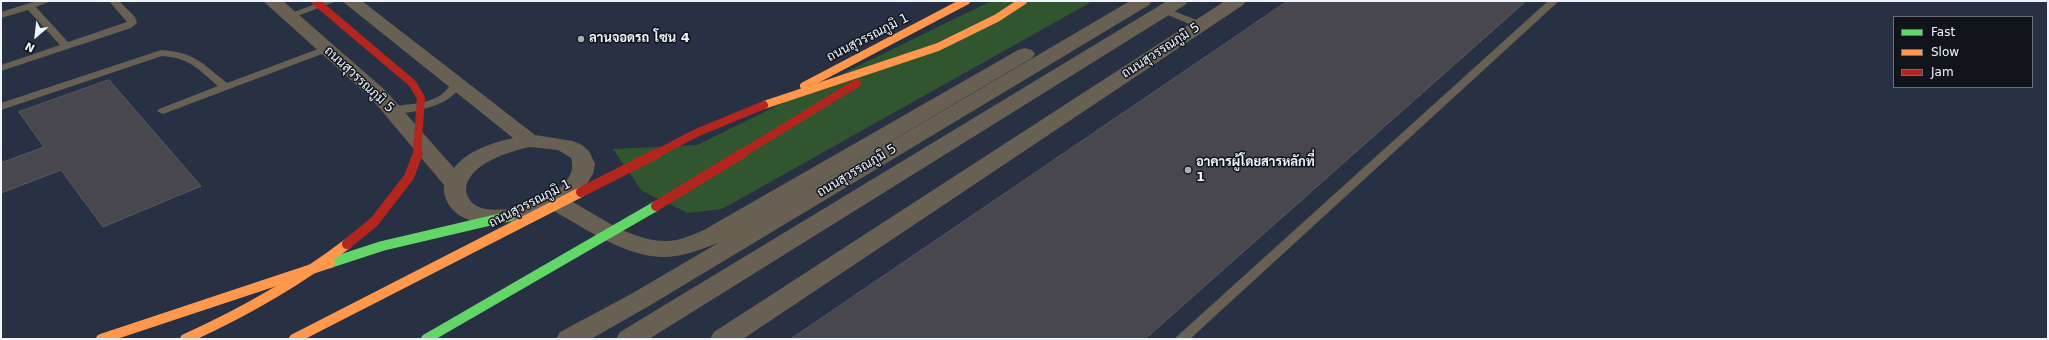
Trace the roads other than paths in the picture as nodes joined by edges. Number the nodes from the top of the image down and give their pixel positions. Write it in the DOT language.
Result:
graph roads {
  1 [pos="46,1"];
  2 [pos="114,1"];
  3 [pos="272,1"];
  4 [pos="315,1"];
  5 [pos="332,1"];
  6 [pos="351,1"];
  7 [pos="1007,1"];
  8 [pos="1023,1"];
  9 [pos="1116,1"];
  10 [pos="1143,1"];
  11 [pos="1237,1"];
  12 [pos="1554,1"];
  13 [pos="969,3"];
  14 [pos="30,6"];
  15 [pos="1172,6"];
  16 [pos="1,15"];
  17 [pos="960,15"];
  18 [pos="289,16"];
  19 [pos="1200,25"];
  20 [pos="922,42"];
  21 [pos="66,46"];
  22 [pos="326,49"];
  23 [pos="909,51"];
  24 [pos="1,68"];
  25 [pos="458,84"];
  26 [pos="225,87"];
  27 [pos="781,98"];
  28 [pos="1,107"];
  29 [pos="392,110"];
  30 [pos="163,111"];
  31 [pos="530,141"];
  32 [pos="456,184"];
  33 [pos="555,202"];
  34 [pos="510,216"];
  35 [pos="101,339"];
  36 [pos="185,339"];
  37 [pos="294,339"];
  38 [pos="426,339"];
  39 [pos="569,339"];
  40 [pos="629,339"];
  41 [pos="723,339"];
  42 [pos="1181,339"];
  1 -- 14 [label="lane"];
  2 -- 21 [label="lane"];
  3 -- 18 [label="street, ถนนสุวรรณภูมิ 5"];
  4 -- 36 [label="highway, bridge"];
  5 -- 18 [label="lane"];
  6 -- 25 [label="street"];
  7 -- 23 [label="highway"];
  8 -- 27 [label="highway, ถนนสุวรรณภูมิ 1, bridge"];
  9 -- 33 [label="street, ถนนสุวรรณภูมิ 5"];
  10 -- 39 [label="street, ถนนสุวรรณภูมิ 5"];
  11 -- 19 [label="street, ถนนสุวรรณภูมิ 5"];
  12 -- 42 [label="lane"];
  13 -- 17 [label="highway, ถนนสุวรรณภูมิ 1"];
  13 -- 27 [label="highway, ถนนสุวรรณภูมิ 1, bridge"];
  14 -- 16 [label="lane"];
  14 -- 21 [label="lane"];
  15 -- 19 [label="lane"];
  15 -- 40 [label="street, ถนนสุวรรณภูมิ 5"];
  18 -- 22 [label="street, ถนนสุวรรณภูมิ 5"];
  19 -- 41 [label="street, ถนนสุวรรณภูมิ 5"];
  20 -- 23 [label="highway"];
  21 -- 24 [label="lane"];
  22 -- 26 [label="lane"];
  22 -- 29 [label="street, ถนนสุวรรณภูมิ 5"];
  23 -- 38 [label="highway, bridge"];
  25 -- 29 [label="lane"];
  25 -- 31 [label="street"];
  26 -- 28 [label="lane"];
  26 -- 30 [label="lane"];
  27 -- 37 [label="highway, ถนนสุวรรณภูมิ 1, bridge"];
  29 -- 32 [label="street, ถนนสุวรรณภูมิ 5"];
  31 -- 32 [label="street"];
  31 -- 33 [label="street"];
  32 -- 34 [label="street"];
  33 -- 34 [label="street"];
  34 -- 35 [label="highway"];
}
